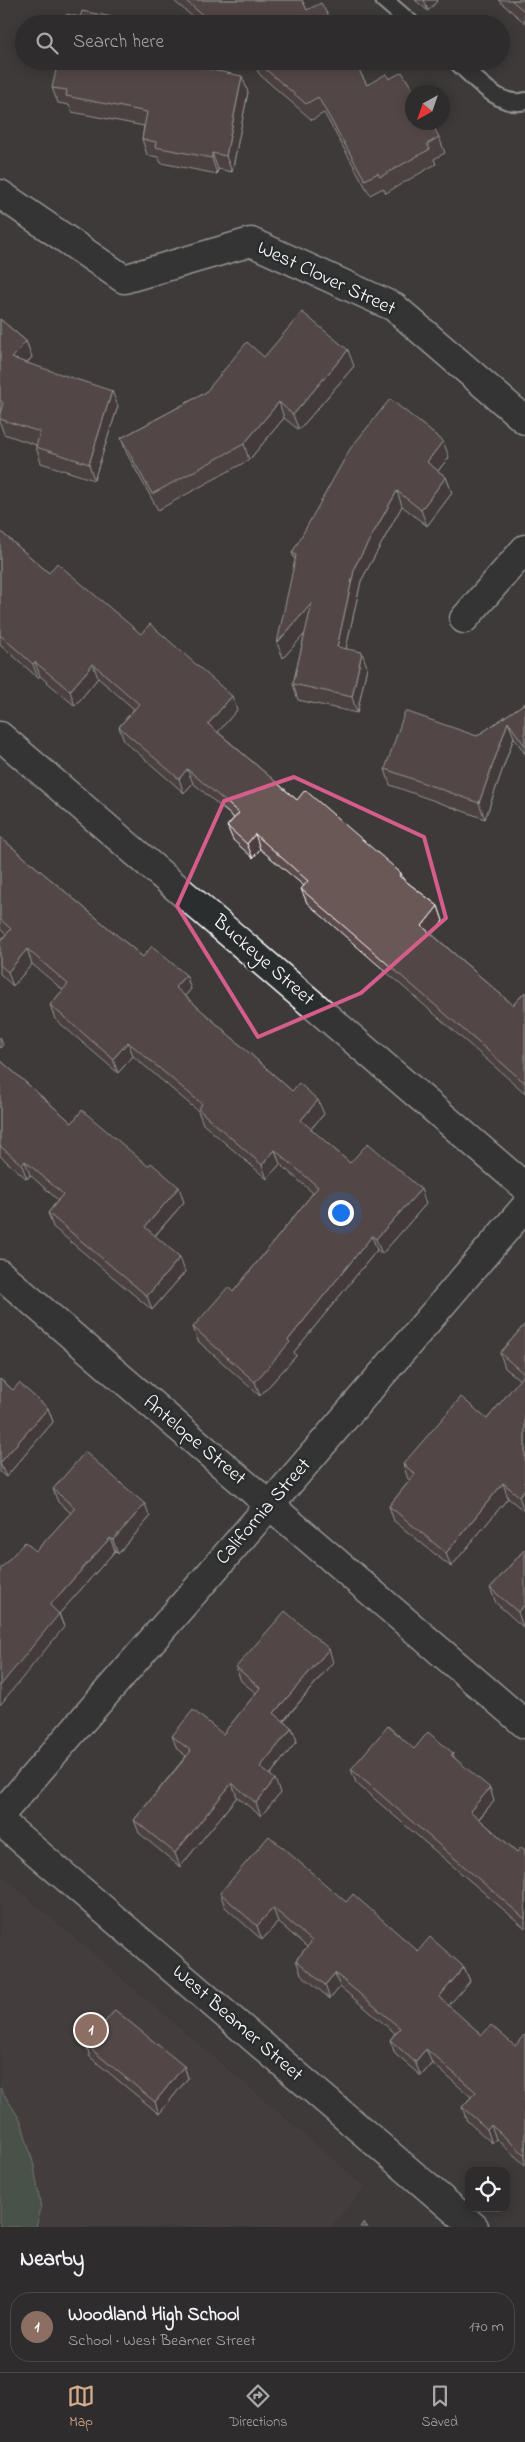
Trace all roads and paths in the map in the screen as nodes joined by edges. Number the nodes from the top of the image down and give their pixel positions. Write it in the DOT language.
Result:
graph roads {
  1 [pos="384,0"];
  2 [pos="402,15"];
  3 [pos="466,70"];
  4 [pos="525,101"];
  5 [pos="0,194"];
  6 [pos="525,420"];
  7 [pos="525,549"];
  8 [pos="464,619"];
  9 [pos="0,736"];
  10 [pos="525,1187"];
  11 [pos="525,1207"];
  12 [pos="0,1274"];
  13 [pos="270,1505"];
  14 [pos="525,1724"];
  15 [pos="0,1815"];
  16 [pos="0,1821"];
  17 [pos="474,2227"];
  1 -- 2 [label="lane"];
  3 -- 4 [label="lane"];
  5 -- 6 [label="street, West Clover Street"];
  7 -- 8 [label="street"];
  9 -- 10 [label="street, Buckeye Street"];
  11 -- 13 [label="street, California Street"];
  12 -- 13 [label="street, Antelope Street"];
  13 -- 14 [label="street, Antelope Street"];
  13 -- 15 [label="street, California Street"];
  16 -- 17 [label="street, West Beamer Street"];
}
